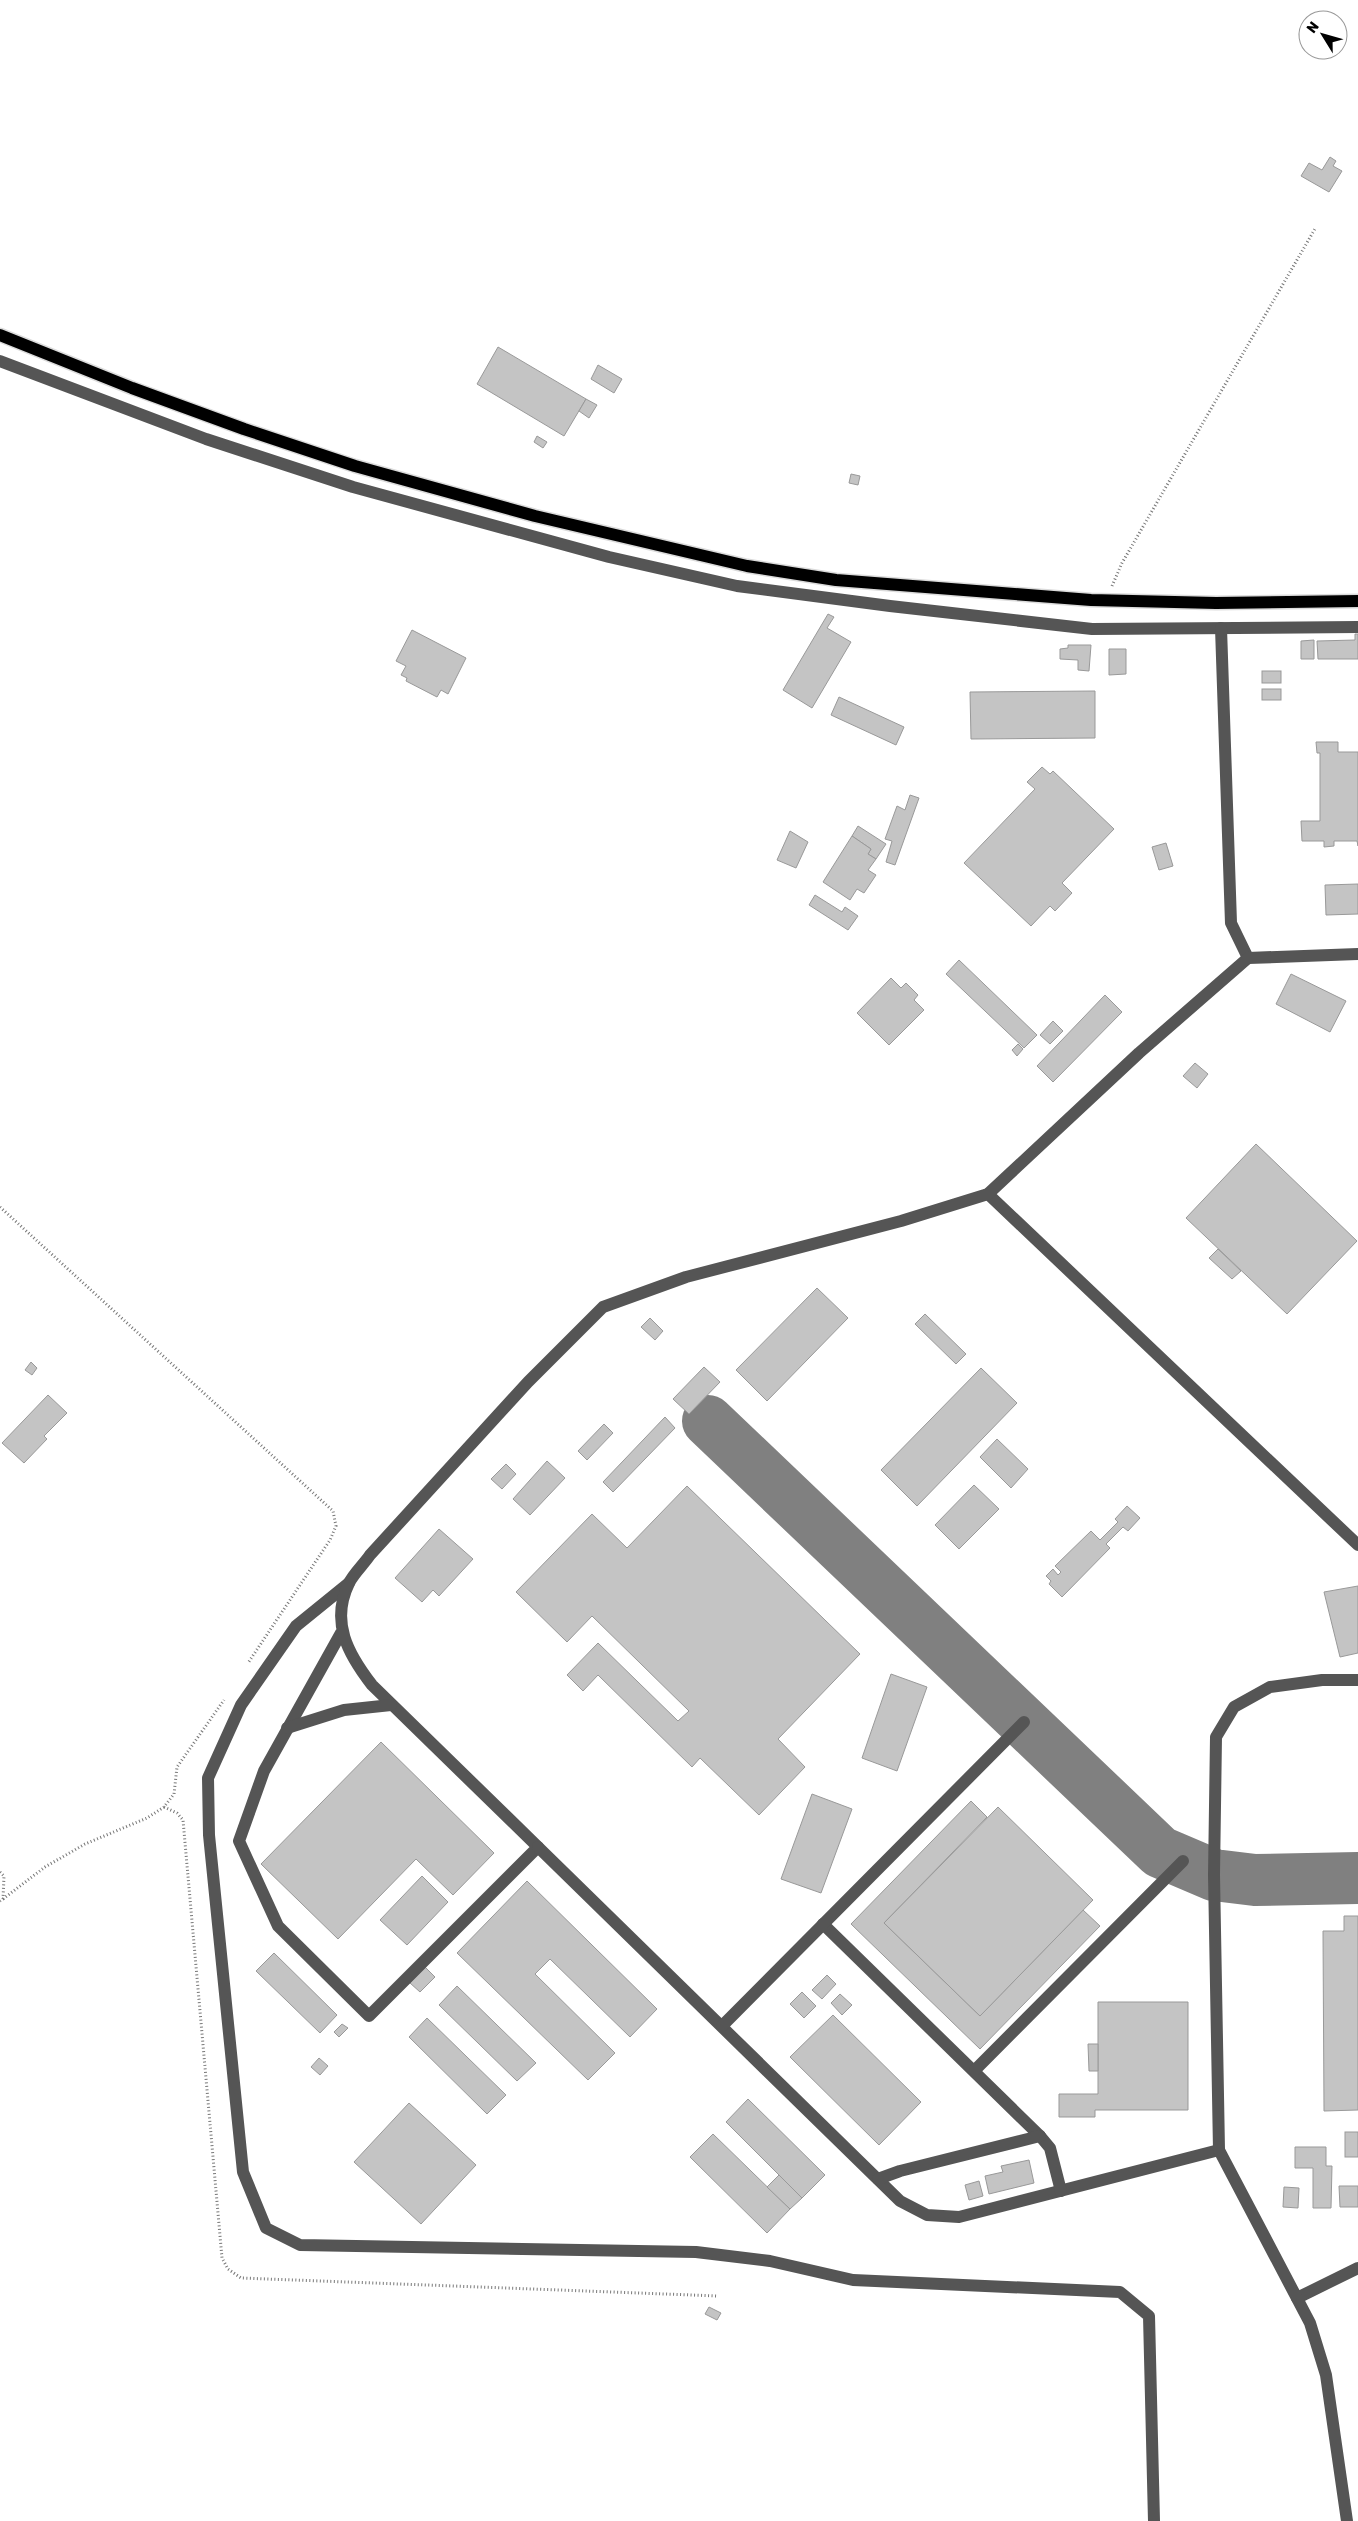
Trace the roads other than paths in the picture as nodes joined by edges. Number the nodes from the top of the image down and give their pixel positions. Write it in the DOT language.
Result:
graph roads {
  1 [pos="0,335"];
  2 [pos="0,360"];
  3 [pos="1358,601"];
  4 [pos="1358,627"];
  5 [pos="1221,628"];
  6 [pos="1358,954"];
  7 [pos="1248,958"];
  8 [pos="988,1194"];
  9 [pos="1358,1545"];
  10 [pos="349,1583"];
  11 [pos="342,1633"];
  12 [pos="1358,1680"];
  13 [pos="392,1705"];
  14 [pos="1024,1722"];
  15 [pos="287,1728"];
  16 [pos="538,1847"];
  17 [pos="1182,1862"];
  18 [pos="822,1924"];
  19 [pos="722,2026"];
  20 [pos="975,2070"];
  21 [pos="1040,2136"];
  22 [pos="1219,2150"];
  23 [pos="878,2179"];
  24 [pos="1061,2191"];
  25 [pos="1358,2268"];
  26 [pos="1296,2298"];
  27 [pos="1154,2521"];
  28 [pos="1346,2521"];
  1 -- 3 [label="main road"];
  2 -- 5 [label="street"];
  4 -- 5 [label="street"];
  5 -- 7 [label="street"];
  6 -- 7 [label="street"];
  7 -- 8 [label="street"];
  8 -- 9 [label="street"];
  8 -- 10 [label="street"];
  10 -- 11 [label="street"];
  10 -- 27 [label="street"];
  11 -- 13 [label="street"];
  11 -- 15 [label="street"];
  12 -- 22 [label="street"];
  13 -- 15 [label="street"];
  13 -- 16 [label="street"];
  14 -- 18 [label="street"];
  15 -- 16 [label="street"];
  16 -- 19 [label="street"];
  17 -- 20 [label="street"];
  18 -- 19 [label="street"];
  18 -- 20 [label="street"];
  19 -- 23 [label="street"];
  20 -- 21 [label="street"];
  21 -- 23 [label="street"];
  21 -- 24 [label="street"];
  22 -- 24 [label="street"];
  22 -- 26 [label="street"];
  23 -- 24 [label="street"];
  25 -- 26 [label="street"];
  26 -- 28 [label="street"];
}
